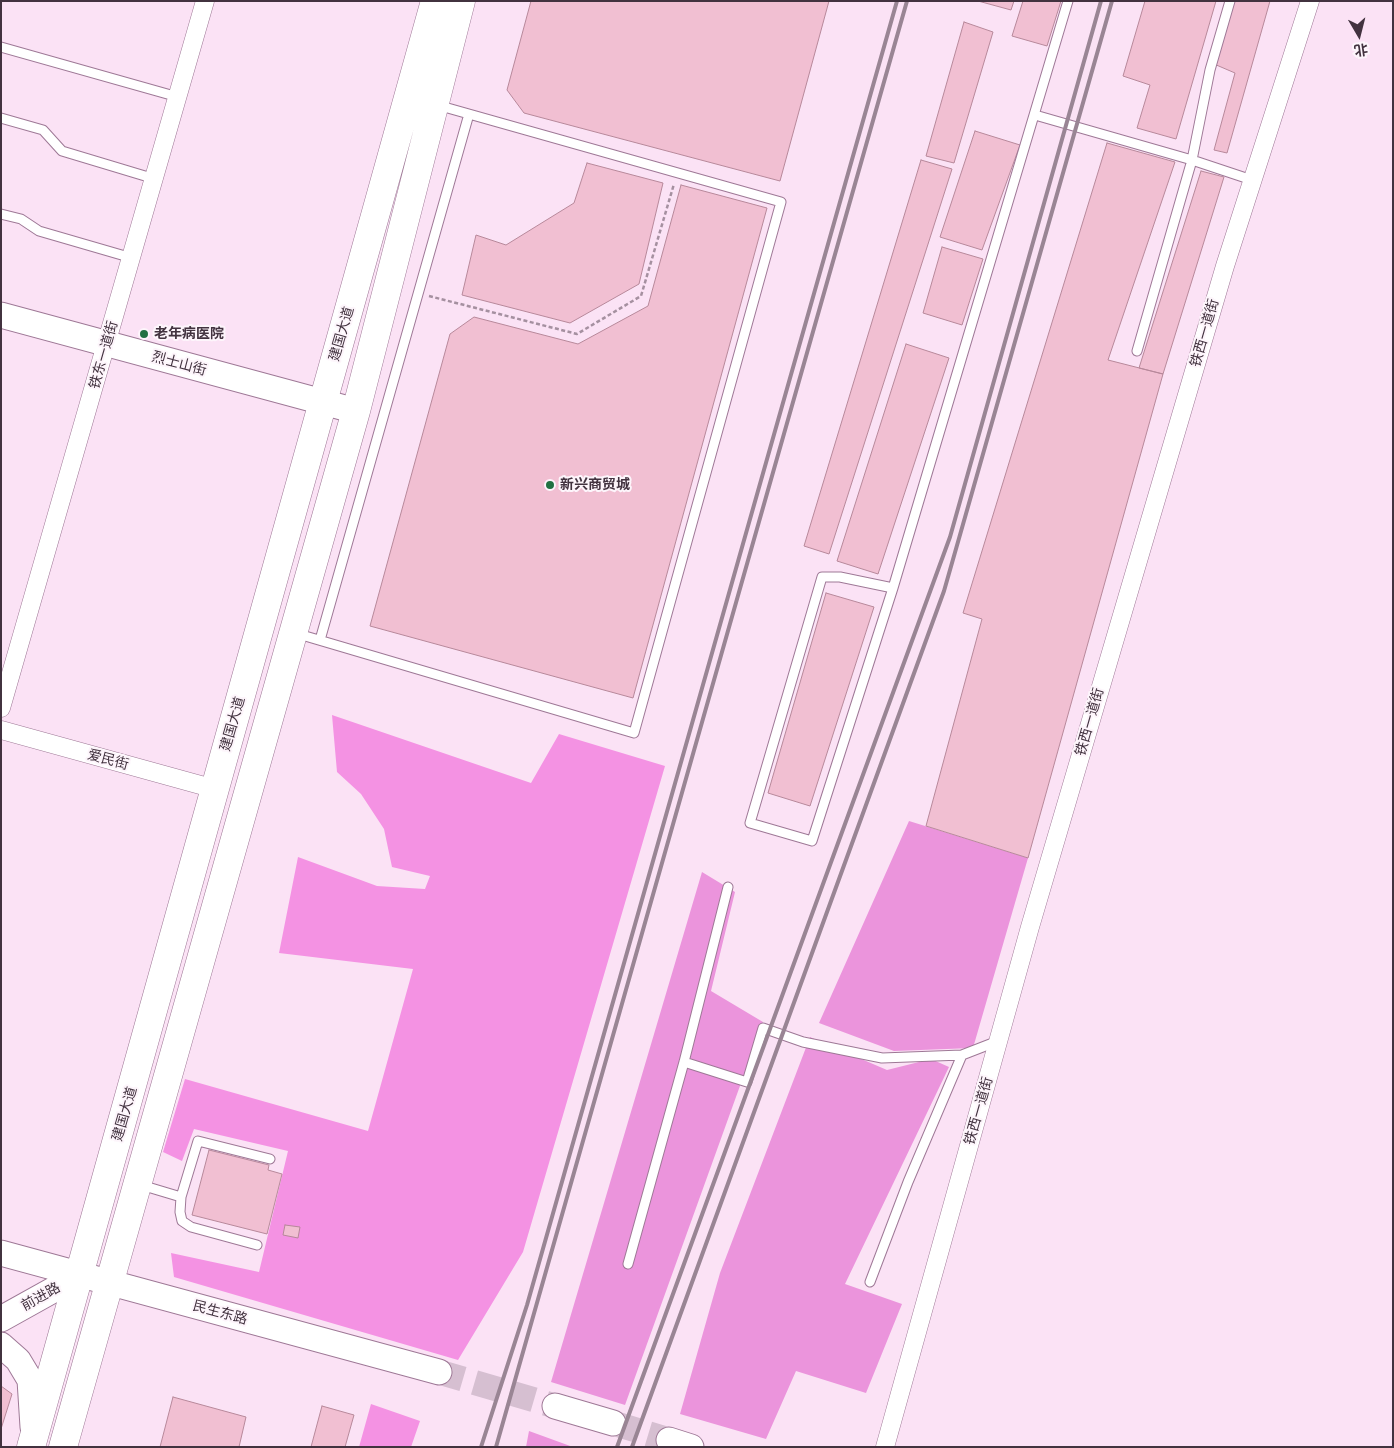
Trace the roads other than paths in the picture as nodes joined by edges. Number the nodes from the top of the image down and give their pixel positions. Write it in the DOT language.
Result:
graph roads {
  1 [pos="205,1"];
  2 [pos="435,1"];
  3 [pos="461,1"];
  4 [pos="1068,1"];
  5 [pos="1230,1"];
  6 [pos="1310,1"];
  7 [pos="1,47"];
  8 [pos="178,97"];
  9 [pos="435,105"];
  10 [pos="469,114"];
  11 [pos="1035,116"];
  12 [pos="1,118"];
  13 [pos="1192,160"];
  14 [pos="155,179"];
  15 [pos="1252,180"];
  16 [pos="1,214"];
  17 [pos="132,258"];
  18 [pos="1,315"];
  19 [pos="108,344"];
  20 [pos="1137,351"];
  21 [pos="322,404"];
  22 [pos="356,411"];
  23 [pos="893,588"];
  24 [pos="294,632"];
  25 [pos="320,640"];
  26 [pos="1,708"];
  27 [pos="1,730"];
  28 [pos="215,789"];
  29 [pos="728,888"];
  30 [pos="998,1041"];
  31 [pos="962,1055"];
  32 [pos="684,1062"];
  33 [pos="270,1159"];
  34 [pos="138,1184"];
  35 [pos="181,1197"];
  36 [pos="257,1245"];
  37 [pos="1,1253"];
  38 [pos="628,1264"];
  39 [pos="80,1275"];
  40 [pos="870,1282"];
  41 [pos="109,1284"];
  42 [pos="1,1319"];
  43 [pos="1,1346"];
  44 [pos="439,1372"];
  45 [pos="555,1406"];
  46 [pos="613,1423"];
  47 [pos="32,1442"];
  48 [pos="63,1447"];
  49 [pos="885,1447"];
  1 -- 8 [label="street, 铁东一道街"];
  2 -- 21 [label="highway, 建国大道"];
  3 -- 9 [label="highway"];
  4 -- 11 [label="lane"];
  5 -- 13 [label="lane"];
  6 -- 15 [label="street, 铁西一道街"];
  7 -- 8 [label="lane"];
  8 -- 14 [label="street, 铁东一道街"];
  9 -- 10 [label="lane"];
  9 -- 22 [label="highway"];
  10 -- 25 [label="lane"];
  10 -- 25 [label="lane"];
  11 -- 13 [label="lane"];
  11 -- 23 [label="lane"];
  12 -- 14 [label="lane"];
  13 -- 15 [label="lane"];
  13 -- 20 [label="lane"];
  14 -- 17 [label="street, 铁东一道街"];
  15 -- 30 [label="street, 铁西一道街"];
  16 -- 17 [label="lane"];
  17 -- 19 [label="street, 铁东一道街"];
  18 -- 19 [label="main road, 烈士山街"];
  19 -- 21 [label="main road, 烈士山街"];
  19 -- 26 [label="street, 铁东一道街"];
  21 -- 22 [label="main road, 烈士山街"];
  21 -- 28 [label="highway, 建国大道"];
  22 -- 24 [label="highway"];
  23 -- 23 [label="lane"];
  24 -- 25 [label="lane"];
  24 -- 34 [label="highway"];
  27 -- 28 [label="street, 爱民街"];
  28 -- 39 [label="highway, 建国大道"];
  29 -- 32 [label="lane"];
  30 -- 31 [label="lane"];
  30 -- 49 [label="street, 铁西一道街"];
  31 -- 32 [label="lane"];
  31 -- 40 [label="lane"];
  32 -- 38 [label="lane"];
  33 -- 35 [label="lane"];
  34 -- 35 [label="lane"];
  34 -- 41 [label="highway"];
  35 -- 36 [label="lane"];
  37 -- 39 [label="main road, 民生东路"];
  39 -- 41 [label="main road, 民生东路"];
  39 -- 42 [label="main road, 前进路"];
  39 -- 47 [label="highway, 建国大道"];
  41 -- 44 [label="main road, 民生东路"];
  41 -- 48 [label="highway"];
  43 -- 47 [label="main road"];
  45 -- 46 [label="main road"];
}
